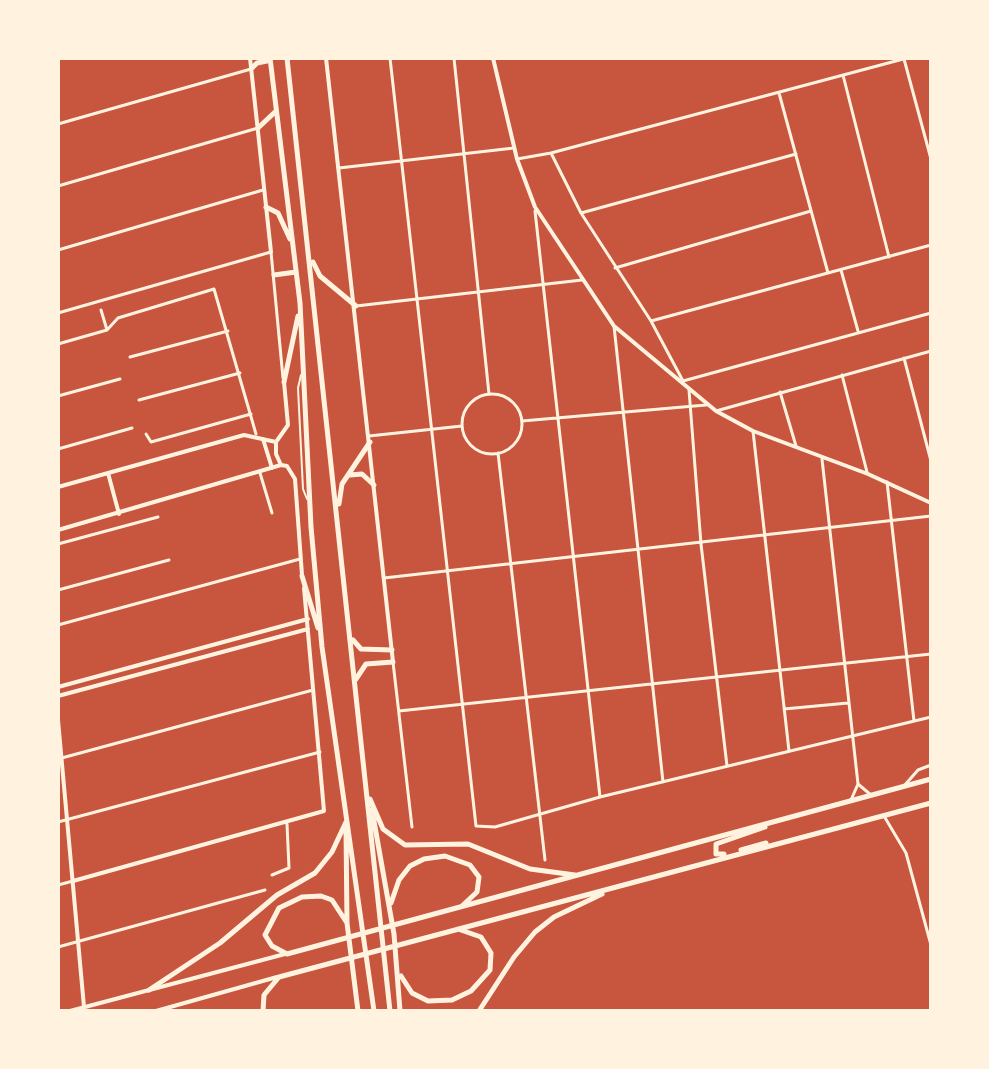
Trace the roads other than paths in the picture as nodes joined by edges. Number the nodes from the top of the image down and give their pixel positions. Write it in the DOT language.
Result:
graph roads {
  1 [pos="250,58"];
  2 [pos="287,58"];
  3 [pos="326,58"];
  4 [pos="390,58"];
  5 [pos="454,58"];
  6 [pos="493,58"];
  7 [pos="906,58"];
  8 [pos="268,59"];
  9 [pos="251,69"];
  10 [pos="843,75"];
  11 [pos="779,93"];
  12 [pos="276,111"];
  13 [pos="58,124"];
  14 [pos="258,128"];
  15 [pos="514,148"];
  16 [pos="551,153"];
  17 [pos="465,154"];
  18 [pos="796,154"];
  19 [pos="517,159"];
  20 [pos="931,159"];
  21 [pos="402,160"];
  22 [pos="337,168"];
  23 [pos="58,186"];
  24 [pos="263,190"];
  25 [pos="266,207"];
  26 [pos="535,207"];
  27 [pos="811,211"];
  28 [pos="581,213"];
  29 [pos="931,245"];
  30 [pos="293,246"];
  31 [pos="308,247"];
  32 [pos="58,250"];
  33 [pos="271,252"];
  34 [pos="889,257"];
  35 [pos="614,269"];
  36 [pos="841,270"];
  37 [pos="296,272"];
  38 [pos="828,273"];
  39 [pos="274,275"];
  40 [pos="582,280"];
  41 [pos="545,285"];
  42 [pos="481,292"];
  43 [pos="418,299"];
  44 [pos="300,303"];
  45 [pos="356,306"];
  46 [pos="101,310"];
  47 [pos="58,313"];
  48 [pos="931,313"];
  49 [pos="651,321"];
  50 [pos="614,326"];
  51 [pos="107,330"];
  52 [pos="228,331"];
  53 [pos="858,333"];
  54 [pos="58,344"];
  55 [pos="931,351"];
  56 [pos="130,357"];
  57 [pos="904,358"];
  58 [pos="240,373"];
  59 [pos="842,375"];
  60 [pos="120,379"];
  61 [pos="683,381"];
  62 [pos="284,382"];
  63 [pos="689,390"];
  64 [pos="780,392"];
  65 [pos="489,394"];
  66 [pos="58,396"];
  67 [pos="139,400"];
  68 [pos="706,405"];
  69 [pos="687,407"];
  70 [pos="716,411"];
  71 [pos="622,413"];
  72 [pos="251,414"];
  73 [pos="559,418"];
  74 [pos="522,421"];
  75 [pos="462,426"];
  76 [pos="132,428"];
  77 [pos="432,429"];
  78 [pos="753,431"];
  79 [pos="146,434"];
  80 [pos="256,434"];
  81 [pos="263,439"];
  82 [pos="369,439"];
  83 [pos="276,442"];
  84 [pos="796,448"];
  85 [pos="58,449"];
  86 [pos="498,453"];
  87 [pos="822,459"];
  88 [pos="931,461"];
  89 [pos="281,465"];
  90 [pos="272,468"];
  91 [pos="108,473"];
  92 [pos="260,473"];
  93 [pos="868,474"];
  94 [pos="349,475"];
  95 [pos="887,482"];
  96 [pos="374,485"];
  97 [pos="58,487"];
  98 [pos="931,503"];
  99 [pos="272,513"];
  100 [pos="337,513"];
  101 [pos="119,514"];
  102 [pos="931,516"];
  103 [pos="158,517"];
  104 [pos="892,521"];
  105 [pos="830,527"];
  106 [pos="58,530"];
  107 [pos="765,534"];
  108 [pos="58,544"];
  109 [pos="701,544"];
  110 [pos="638,551"];
  111 [pos="575,558"];
  112 [pos="300,559"];
  113 [pos="169,560"];
  114 [pos="510,565"];
  115 [pos="448,572"];
  116 [pos="302,576"];
  117 [pos="384,578"];
  118 [pos="58,590"];
  119 [pos="308,619"];
  120 [pos="58,625"];
  121 [pos="308,629"];
  122 [pos="351,636"];
  123 [pos="322,647"];
  124 [pos="392,650"];
  125 [pos="177,654"];
  126 [pos="931,654"];
  127 [pos="907,656"];
  128 [pos="179,662"];
  129 [pos="393,662"];
  130 [pos="844,662"];
  131 [pos="779,670"];
  132 [pos="716,677"];
  133 [pos="355,680"];
  134 [pos="651,684"];
  135 [pos="58,687"];
  136 [pos="313,690"];
  137 [pos="588,691"];
  138 [pos="58,696"];
  139 [pos="525,697"];
  140 [pos="848,703"];
  141 [pos="461,705"];
  142 [pos="784,709"];
  143 [pos="399,711"];
  144 [pos="931,717"];
  145 [pos="58,720"];
  146 [pos="914,721"];
  147 [pos="851,736"];
  148 [pos="789,751"];
  149 [pos="320,752"];
  150 [pos="60,758"];
  151 [pos="931,765"];
  152 [pos="727,766"];
  153 [pos="931,779"];
  154 [pos="663,782"];
  155 [pos="858,784"];
  156 [pos="904,786"];
  157 [pos="871,795"];
  158 [pos="600,797"];
  159 [pos="369,798"];
  160 [pos="851,800"];
  161 [pos="931,803"];
  162 [pos="537,815"];
  163 [pos="884,816"];
  164 [pos="68,819"];
  165 [pos="346,820"];
  166 [pos="58,822"];
  167 [pos="768,823"];
  168 [pos="287,824"];
  169 [pos="412,827"];
  170 [pos="413,833"];
  171 [pos="777,843"];
  172 [pos="545,860"];
  173 [pos="272,875"];
  174 [pos="580,875"];
  175 [pos="73,881"];
  176 [pos="58,885"];
  177 [pos="616,887"];
  178 [pos="265,890"];
  179 [pos="390,908"];
  180 [pos="459,908"];
  181 [pos="347,923"];
  182 [pos="457,929"];
  183 [pos="79,942"];
  184 [pos="931,945"];
  185 [pos="58,947"];
  186 [pos="287,954"];
  187 [pos="400,974"];
  188 [pos="279,977"];
  189 [pos="149,990"];
  190 [pos="84,1007"];
  191 [pos="70,1011"];
  192 [pos="156,1011"];
  193 [pos="263,1011"];
  194 [pos="355,1011"];
  195 [pos="374,1011"];
  196 [pos="390,1011"];
  197 [pos="400,1011"];
  198 [pos="479,1011"];
  1 -- 9 [label="street"];
  2 -- 31 [label="highway"];
  3 -- 22 [label="street"];
  4 -- 21 [label="street"];
  5 -- 17 [label="street"];
  6 -- 15 [label="street"];
  7 -- 10 [label="street"];
  7 -- 20 [label="street"];
  8 -- 9 [label="highway"];
  8 -- 12 [label="highway"];
  9 -- 13 [label="street"];
  9 -- 14 [label="street"];
  10 -- 11 [label="street"];
  10 -- 34 [label="street"];
  11 -- 16 [label="street"];
  11 -- 18 [label="street"];
  12 -- 14 [label="highway"];
  12 -- 30 [label="highway"];
  14 -- 23 [label="street"];
  14 -- 24 [label="street"];
  15 -- 17 [label="street"];
  15 -- 19 [label="street"];
  16 -- 19 [label="street"];
  16 -- 28 [label="street"];
  17 -- 21 [label="street"];
  17 -- 42 [label="street"];
  18 -- 27 [label="street"];
  18 -- 28 [label="street"];
  19 -- 26 [label="street"];
  21 -- 22 [label="street"];
  21 -- 43 [label="street"];
  22 -- 45 [label="street"];
  24 -- 25 [label="street"];
  24 -- 32 [label="street"];
  25 -- 30 [label="highway"];
  25 -- 33 [label="street"];
  26 -- 40 [label="street"];
  26 -- 41 [label="street"];
  27 -- 35 [label="street"];
  27 -- 38 [label="street"];
  28 -- 35 [label="street"];
  29 -- 34 [label="street"];
  30 -- 37 [label="highway"];
  31 -- 45 [label="highway"];
  31 -- 100 [label="highway"];
  33 -- 39 [label="street"];
  33 -- 47 [label="street"];
  34 -- 36 [label="street"];
  35 -- 49 [label="street"];
  36 -- 38 [label="street"];
  36 -- 53 [label="street"];
  37 -- 39 [label="highway"];
  37 -- 44 [label="highway"];
  38 -- 49 [label="street"];
  39 -- 62 [label="street"];
  40 -- 41 [label="street"];
  40 -- 50 [label="street"];
  41 -- 42 [label="street"];
  41 -- 73 [label="street"];
  42 -- 43 [label="street"];
  42 -- 65 [label="street"];
  43 -- 45 [label="street"];
  43 -- 77 [label="street"];
  44 -- 62 [label="highway"];
  44 -- 123 [label="highway"];
  45 -- 82 [label="street"];
  46 -- 51 [label="street"];
  48 -- 53 [label="street"];
  49 -- 61 [label="street"];
  50 -- 61 [label="street"];
  50 -- 71 [label="street"];
  51 -- 52 [label="street"];
  51 -- 54 [label="street"];
  52 -- 56 [label="street"];
  52 -- 58 [label="street"];
  53 -- 61 [label="street"];
  55 -- 57 [label="street"];
  57 -- 59 [label="street"];
  57 -- 88 [label="street"];
  58 -- 67 [label="street"];
  58 -- 72 [label="street"];
  59 -- 64 [label="street"];
  59 -- 93 [label="street"];
  60 -- 66 [label="street"];
  61 -- 63 [label="street"];
  62 -- 83 [label="street"];
  63 -- 68 [label="street"];
  63 -- 69 [label="street"];
  64 -- 70 [label="street"];
  64 -- 84 [label="street"];
  65 -- 74 [label="street"];
  65 -- 75 [label="street"];
  68 -- 69 [label="street"];
  68 -- 70 [label="street"];
  69 -- 71 [label="street"];
  69 -- 109 [label="street"];
  70 -- 78 [label="street"];
  71 -- 73 [label="street"];
  71 -- 110 [label="street"];
  72 -- 79 [label="street"];
  72 -- 80 [label="street"];
  73 -- 74 [label="street"];
  73 -- 111 [label="street"];
  74 -- 86 [label="street"];
  75 -- 77 [label="street"];
  75 -- 86 [label="street"];
  76 -- 85 [label="street"];
  77 -- 82 [label="street"];
  77 -- 115 [label="street"];
  78 -- 84 [label="street"];
  78 -- 107 [label="street"];
  80 -- 81 [label="street"];
  80 -- 91 [label="street"];
  81 -- 83 [label="street"];
  81 -- 90 [label="street"];
  82 -- 94 [label="highway"];
  82 -- 96 [label="street"];
  83 -- 89 [label="street"];
  84 -- 87 [label="street"];
  86 -- 114 [label="street"];
  87 -- 93 [label="street"];
  87 -- 105 [label="street"];
  89 -- 90 [label="street"];
  89 -- 112 [label="street"];
  90 -- 92 [label="street"];
  91 -- 97 [label="street"];
  91 -- 101 [label="street"];
  92 -- 99 [label="street"];
  92 -- 101 [label="street"];
  93 -- 95 [label="street"];
  94 -- 96 [label="highway"];
  94 -- 100 [label="highway"];
  95 -- 98 [label="street"];
  95 -- 104 [label="street"];
  96 -- 117 [label="street"];
  100 -- 122 [label="highway"];
  101 -- 106 [label="street"];
  102 -- 104 [label="street"];
  103 -- 108 [label="street"];
  104 -- 105 [label="street"];
  104 -- 127 [label="street"];
  105 -- 107 [label="street"];
  105 -- 130 [label="street"];
  107 -- 109 [label="street"];
  107 -- 131 [label="street"];
  109 -- 110 [label="street"];
  109 -- 132 [label="street"];
  110 -- 111 [label="street"];
  110 -- 134 [label="street"];
  111 -- 114 [label="street"];
  111 -- 137 [label="street"];
  112 -- 116 [label="street"];
  112 -- 120 [label="street"];
  113 -- 118 [label="street"];
  114 -- 115 [label="street"];
  114 -- 139 [label="street"];
  115 -- 117 [label="street"];
  115 -- 141 [label="street"];
  116 -- 119 [label="street"];
  116 -- 123 [label="highway"];
  117 -- 124 [label="street"];
  119 -- 121 [label="street"];
  119 -- 125 [label="street"];
  121 -- 128 [label="street"];
  121 -- 136 [label="street"];
  122 -- 124 [label="highway"];
  122 -- 133 [label="highway"];
  123 -- 165 [label="highway"];
  124 -- 129 [label="street"];
  125 -- 128 [label="street"];
  125 -- 135 [label="street"];
  126 -- 127 [label="street"];
  127 -- 130 [label="street"];
  127 -- 146 [label="street"];
  128 -- 138 [label="street"];
  129 -- 133 [label="highway"];
  129 -- 143 [label="street"];
  130 -- 131 [label="street"];
  130 -- 140 [label="street"];
  131 -- 132 [label="street"];
  131 -- 142 [label="street"];
  132 -- 134 [label="street"];
  132 -- 152 [label="street"];
  133 -- 159 [label="highway"];
  134 -- 137 [label="street"];
  134 -- 154 [label="street"];
  136 -- 149 [label="street"];
  136 -- 150 [label="street"];
  137 -- 139 [label="street"];
  137 -- 158 [label="street"];
  139 -- 141 [label="street"];
  139 -- 162 [label="street"];
  140 -- 142 [label="street"];
  140 -- 147 [label="street"];
  141 -- 143 [label="street"];
  141 -- 162 [label="street"];
  142 -- 148 [label="street"];
  143 -- 169 [label="street"];
  144 -- 146 [label="street"];
  145 -- 150 [label="street"];
  146 -- 147 [label="street"];
  147 -- 148 [label="street"];
  147 -- 155 [label="street"];
  148 -- 152 [label="street"];
  149 -- 164 [label="street"];
  149 -- 168 [label="street"];
  150 -- 164 [label="street"];
  151 -- 156 [label="street"];
  152 -- 154 [label="street"];
  153 -- 156 [label="highway"];
  154 -- 158 [label="street"];
  155 -- 157 [label="street"];
  155 -- 160 [label="street"];
  156 -- 157 [label="highway"];
  157 -- 160 [label="highway"];
  158 -- 162 [label="street"];
  159 -- 174 [label="highway"];
  159 -- 179 [label="highway"];
  159 -- 196 [label="highway"];
  160 -- 167 [label="highway"];
  161 -- 163 [label="highway"];
  162 -- 172 [label="street"];
  163 -- 171 [label="highway"];
  163 -- 184 [label="street"];
  164 -- 166 [label="street"];
  164 -- 175 [label="street"];
  165 -- 181 [label="highway"];
  165 -- 189 [label="highway"];
  165 -- 195 [label="highway"];
  167 -- 171 [label="highway"];
  167 -- 174 [label="highway"];
  168 -- 173 [label="street"];
  168 -- 175 [label="street"];
  169 -- 170 [label="lane"];
  171 -- 177 [label="highway"];
  174 -- 180 [label="highway"];
  175 -- 176 [label="street"];
  175 -- 183 [label="street"];
  177 -- 182 [label="highway"];
  177 -- 198 [label="highway"];
  178 -- 183 [label="street"];
  179 -- 180 [label="highway"];
  179 -- 187 [label="highway"];
  180 -- 186 [label="highway"];
  181 -- 186 [label="highway"];
  181 -- 194 [label="highway"];
  182 -- 187 [label="highway"];
  182 -- 188 [label="highway"];
  183 -- 185 [label="street"];
  183 -- 190 [label="street"];
  186 -- 189 [label="street"];
  187 -- 197 [label="highway"];
  188 -- 192 [label="street"];
  188 -- 193 [label="highway"];
  189 -- 190 [label="street"];
  190 -- 191 [label="street"];
}
